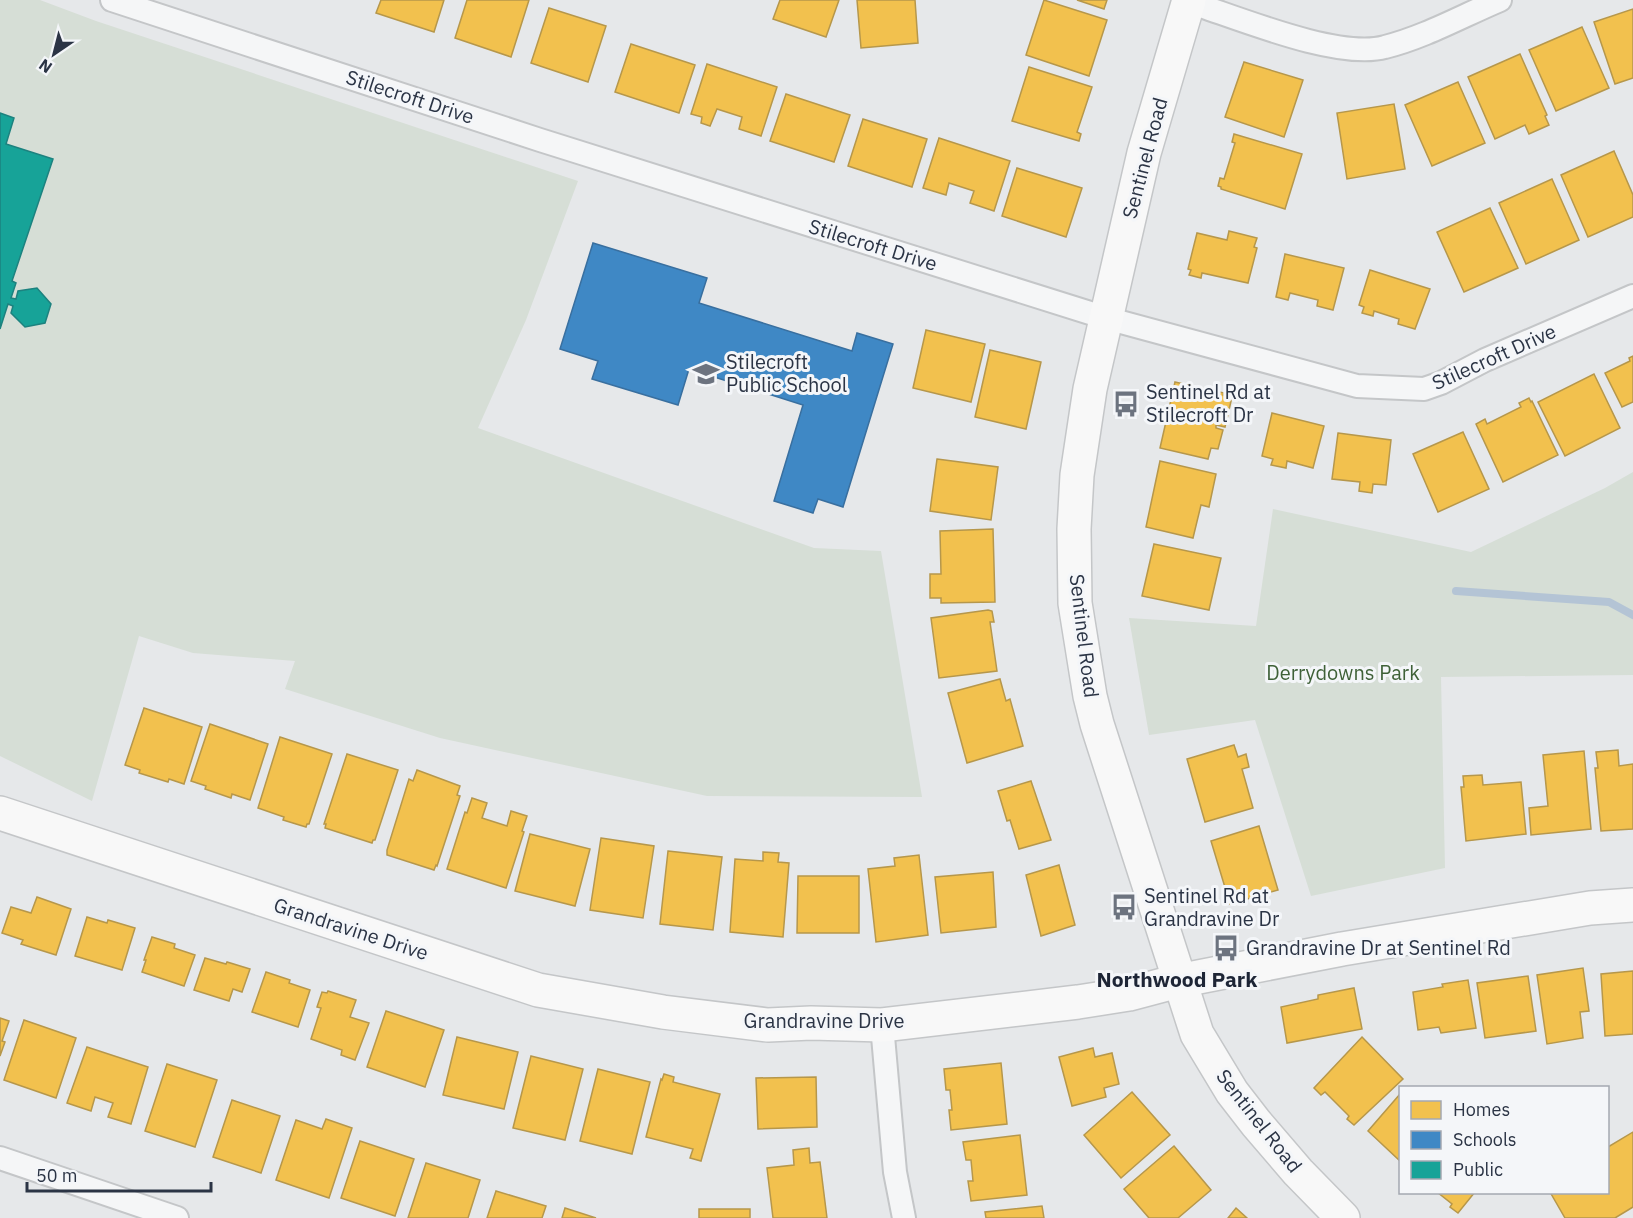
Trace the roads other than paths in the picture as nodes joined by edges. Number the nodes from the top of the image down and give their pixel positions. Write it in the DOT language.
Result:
graph roads {
  1 [pos="112,0"];
  2 [pos="1500,0"];
  3 [pos="1189,1"];
  4 [pos="1633,296"];
  5 [pos="1106,318"];
  6 [pos="0,813"];
  7 [pos="1633,905"];
  8 [pos="1178,981"];
  9 [pos="882,1025"];
  10 [pos="0,1158"];
  11 [pos="177,1218"];
  12 [pos="904,1218"];
  13 [pos="1343,1218"];
  1 -- 5 [label="street, Stilecroft Drive"];
  2 -- 3 [label="street"];
  3 -- 5 [label="street, Sentinel Road"];
  4 -- 5 [label="street, Stilecroft Drive"];
  5 -- 8 [label="street, Sentinel Road"];
  6 -- 9 [label="street, Grandravine Drive"];
  7 -- 8 [label="street, Grandravine Drive"];
  8 -- 9 [label="street, Grandravine Drive"];
  8 -- 13 [label="street, Sentinel Road"];
  9 -- 12 [label="street"];
  10 -- 11 [label="street"];
}
